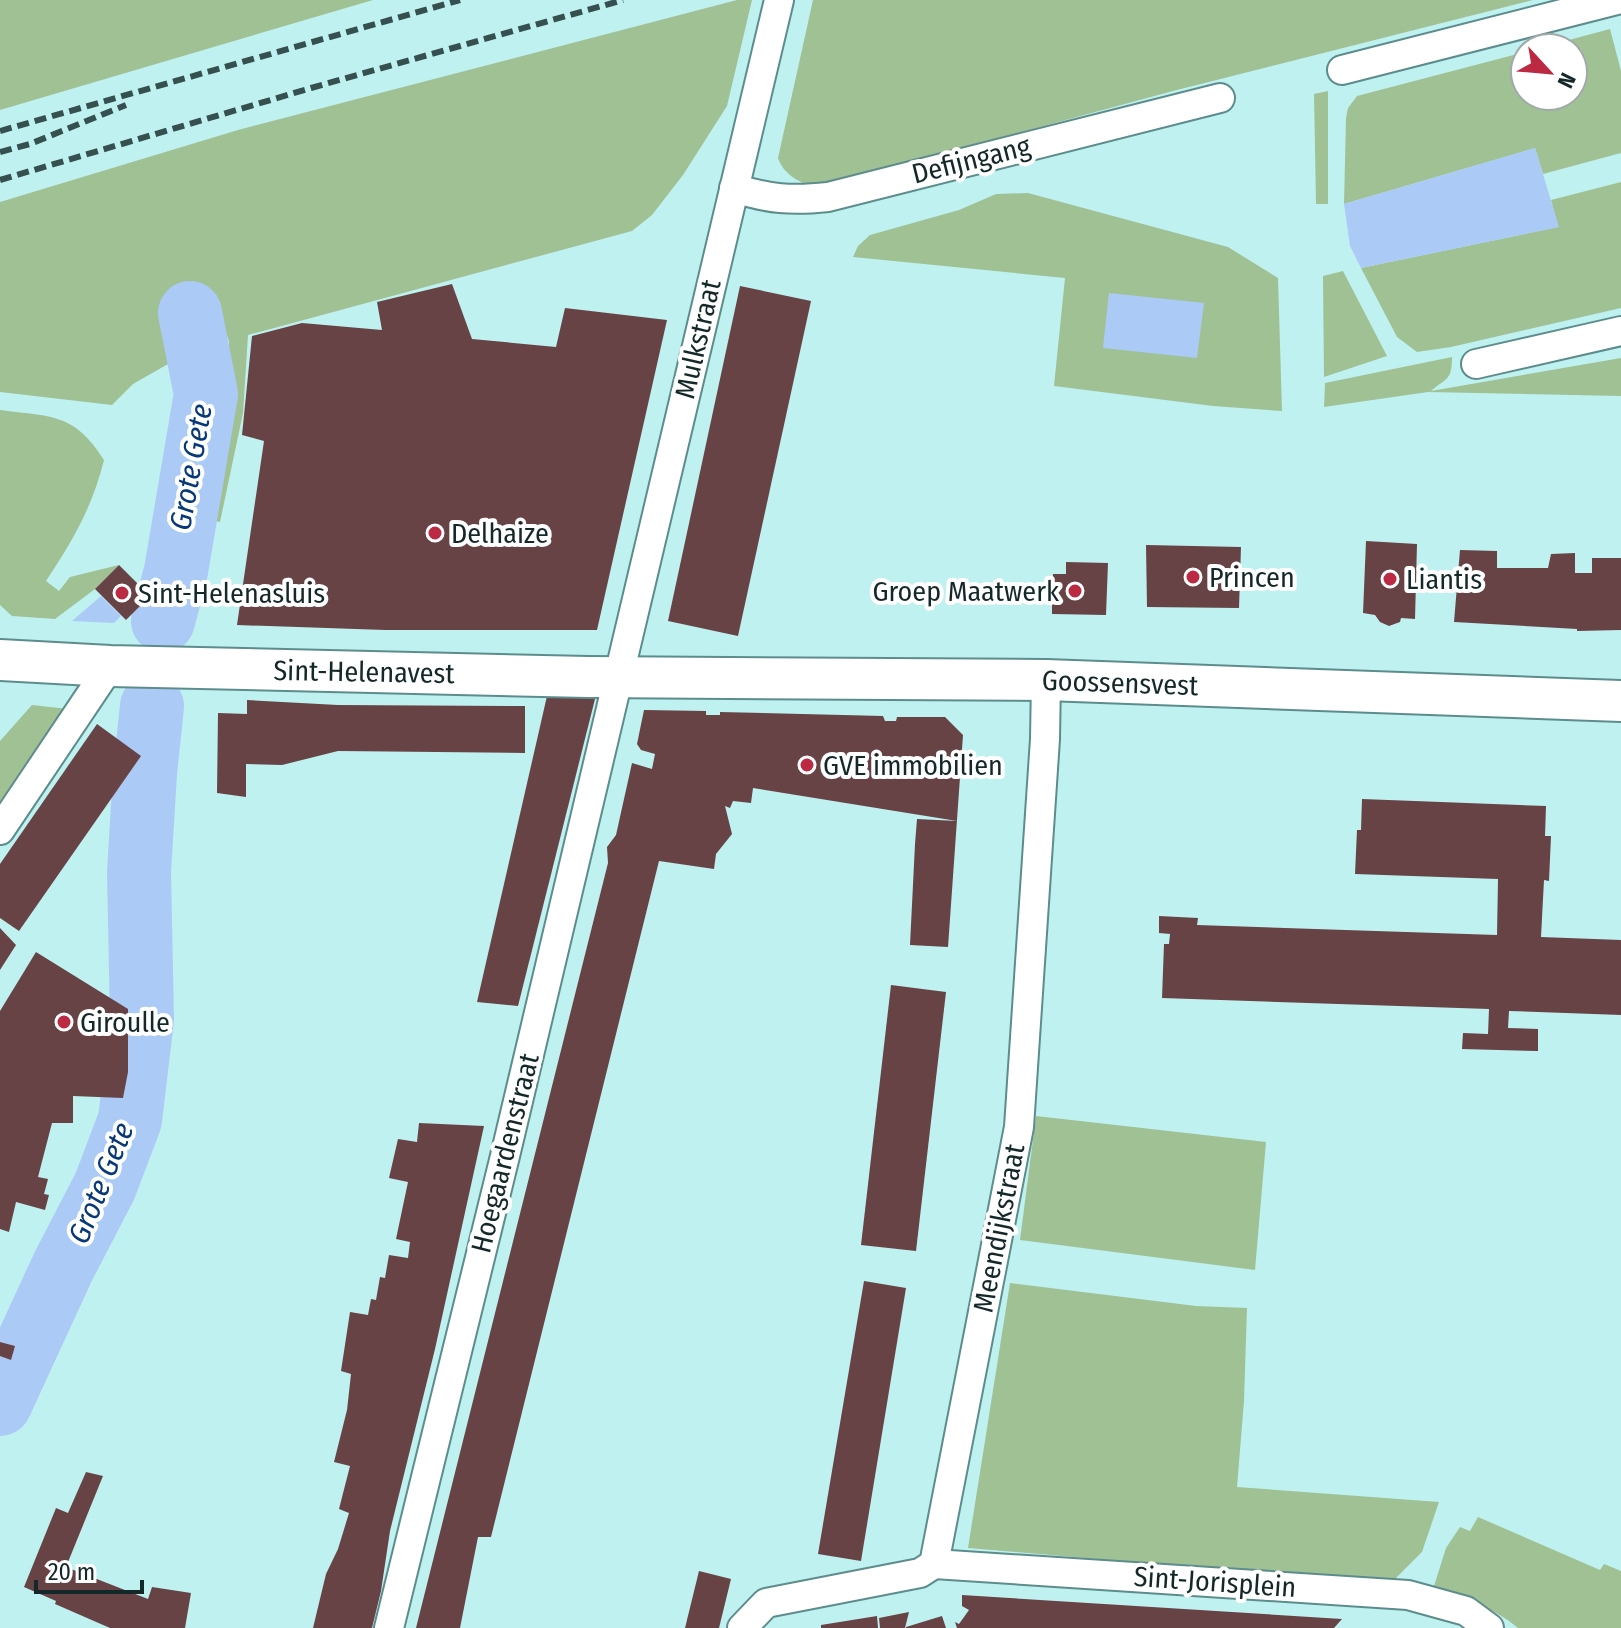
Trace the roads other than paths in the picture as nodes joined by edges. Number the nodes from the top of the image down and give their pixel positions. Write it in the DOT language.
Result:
graph roads {
  1 [pos="779,0"];
  2 [pos="1616,0"];
  3 [pos="1621,23"];
  4 [pos="1342,70"];
  5 [pos="1213,99"];
  6 [pos="734,188"];
  7 [pos="1621,331"];
  8 [pos="1476,364"];
  9 [pos="0,660"];
  10 [pos="110,666"];
  11 [pos="618,678"];
  12 [pos="1046,680"];
  13 [pos="1621,701"];
  14 [pos="0,830"];
  15 [pos="934,1564"];
  16 [pos="389,1628"];
  17 [pos="742,1628"];
  18 [pos="1489,1628"];
  1 -- 6 [label="street, Mulkstraat"];
  2 -- 3 [label="street"];
  2 -- 4 [label="street"];
  5 -- 6 [label="street, Defijngang"];
  6 -- 11 [label="street, Mulkstraat"];
  7 -- 8 [label="street"];
  9 -- 10 [label="street, Sint-Helenavest"];
  10 -- 11 [label="street, Sint-Helenavest"];
  10 -- 14 [label="street"];
  11 -- 12 [label="street, Goossensvest"];
  11 -- 16 [label="street, Hoegaardenstraat"];
  12 -- 13 [label="street, Goossensvest"];
  12 -- 15 [label="street, Meendijkstraat"];
  15 -- 17 [label="street"];
  15 -- 18 [label="street, Sint-Jorisplein"];
}
